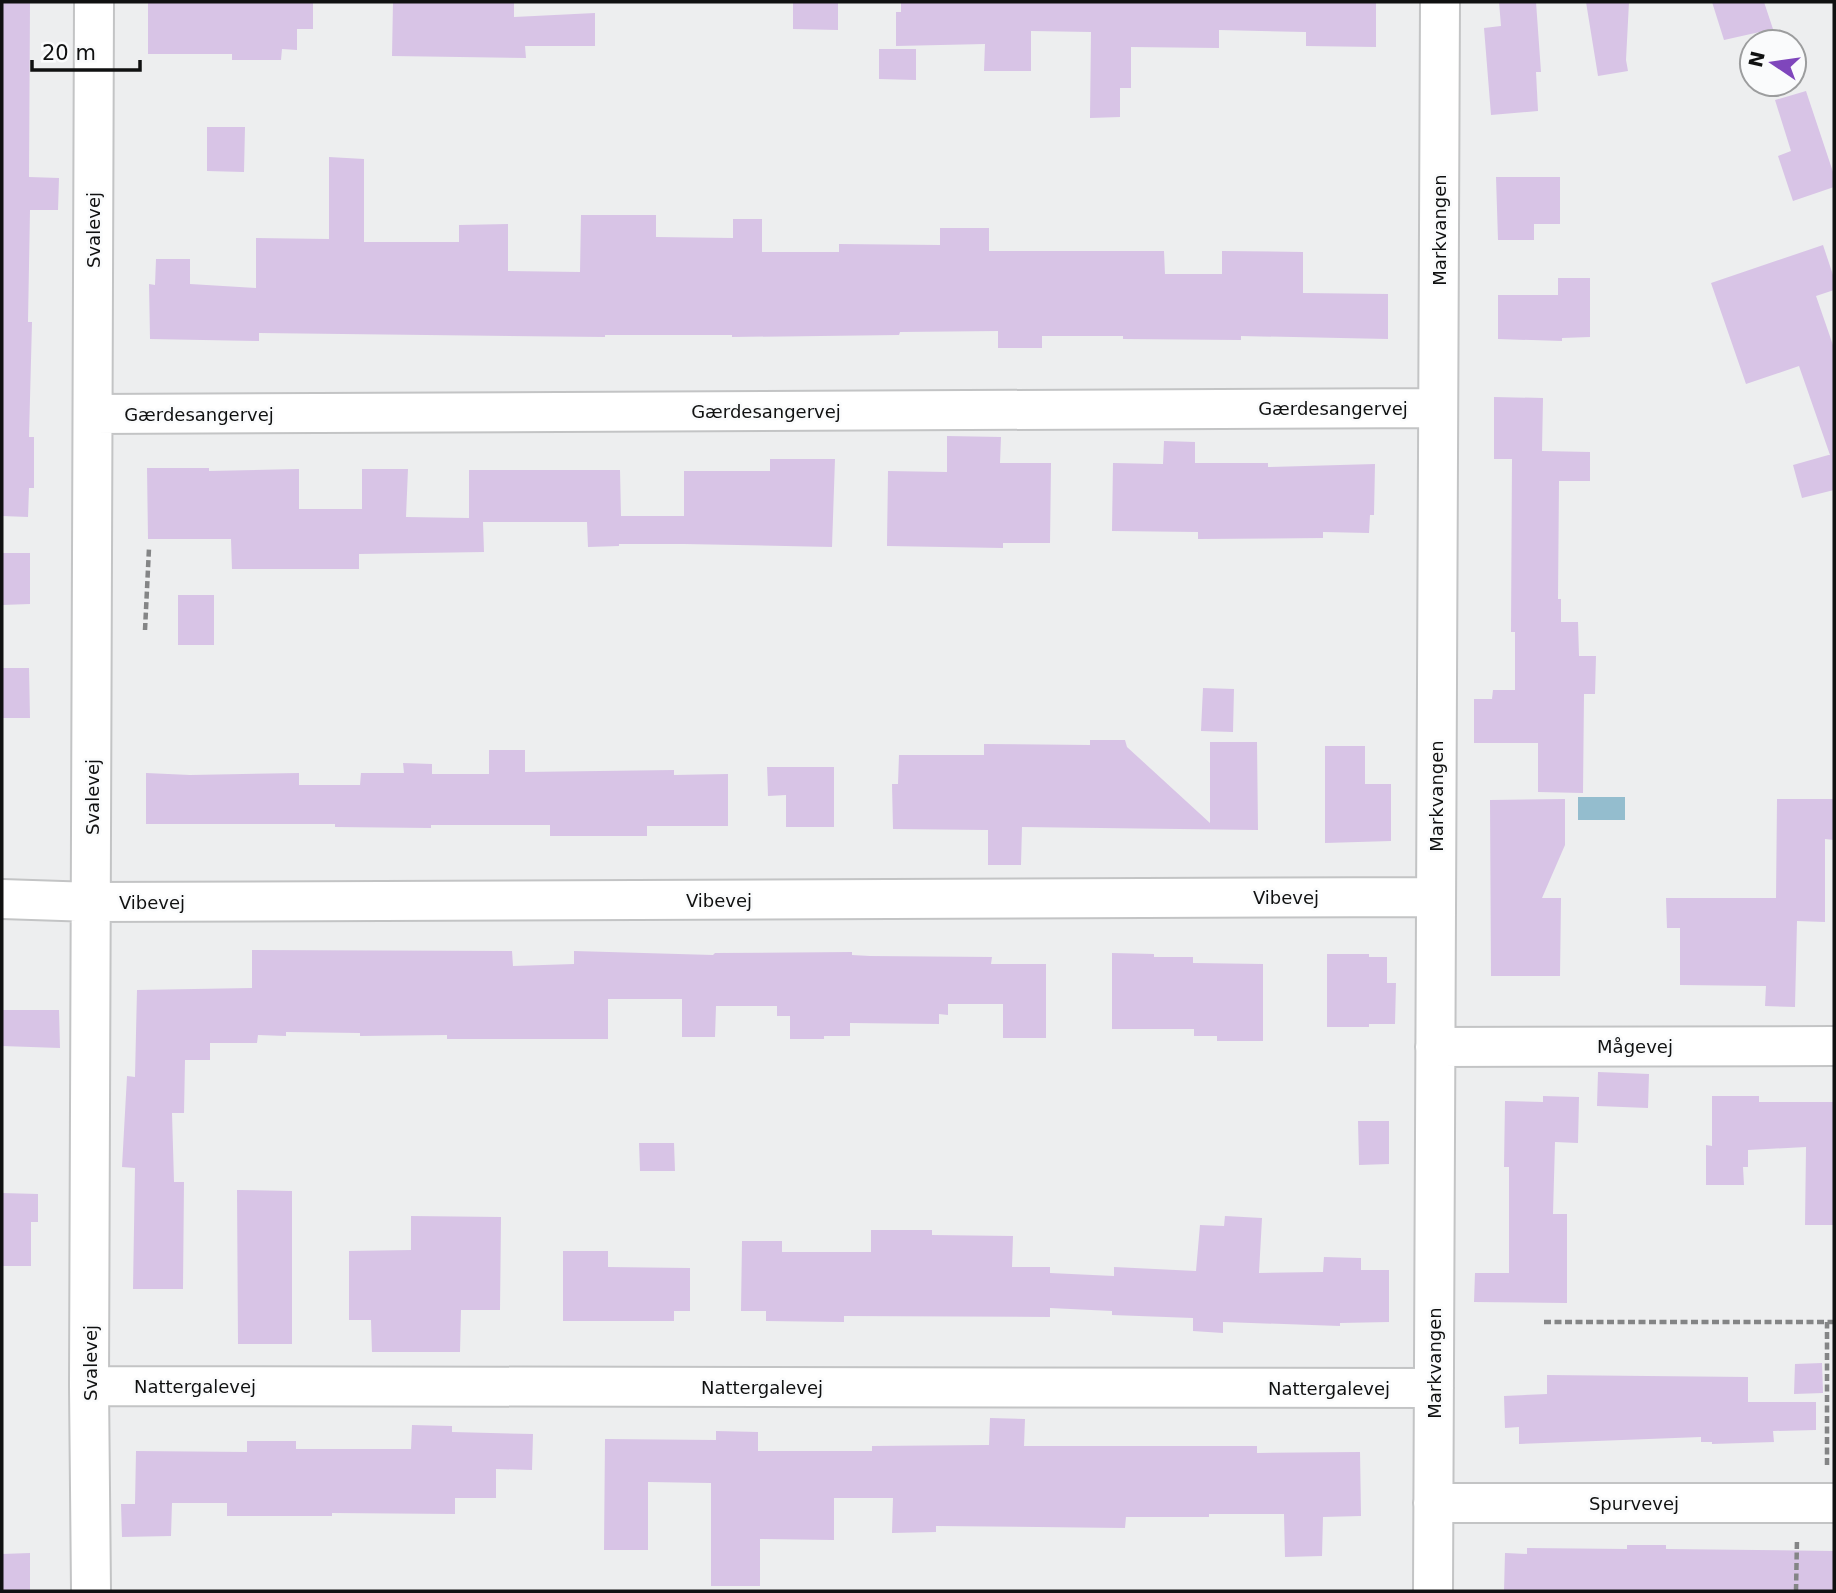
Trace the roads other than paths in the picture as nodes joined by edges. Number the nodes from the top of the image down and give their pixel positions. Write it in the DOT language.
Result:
graph roads {
  1 [pos="94,2"];
  2 [pos="1440,2"];
  3 [pos="1438,408"];
  4 [pos="93,414"];
  5 [pos="1436,897"];
  6 [pos="2,900"];
  7 [pos="92,902"];
  8 [pos="1834,1046"];
  9 [pos="1435,1047"];
  10 [pos="89,1386"];
  11 [pos="1434,1388"];
  12 [pos="1433,1503"];
  13 [pos="1820,1503"];
  14 [pos="91,1591"];
  15 [pos="1433,1591"];
  1 -- 4 [label="street, Svalevej"];
  2 -- 3 [label="street, Markvangen"];
  3 -- 4 [label="street, Gærdesangervej"];
  3 -- 5 [label="street, Markvangen"];
  4 -- 7 [label="street, Svalevej"];
  5 -- 7 [label="street, Vibevej"];
  5 -- 9 [label="street, Markvangen"];
  6 -- 7 [label="street, Vibevej"];
  7 -- 10 [label="street, Svalevej"];
  8 -- 9 [label="street, Mågevej"];
  9 -- 11 [label="street, Markvangen"];
  10 -- 11 [label="street, Nattergalevej"];
  10 -- 14 [label="street, Svalevej"];
  11 -- 12 [label="street, Markvangen"];
  12 -- 13 [label="street, Spurvevej"];
  12 -- 15 [label="street, Markvangen"];
}
